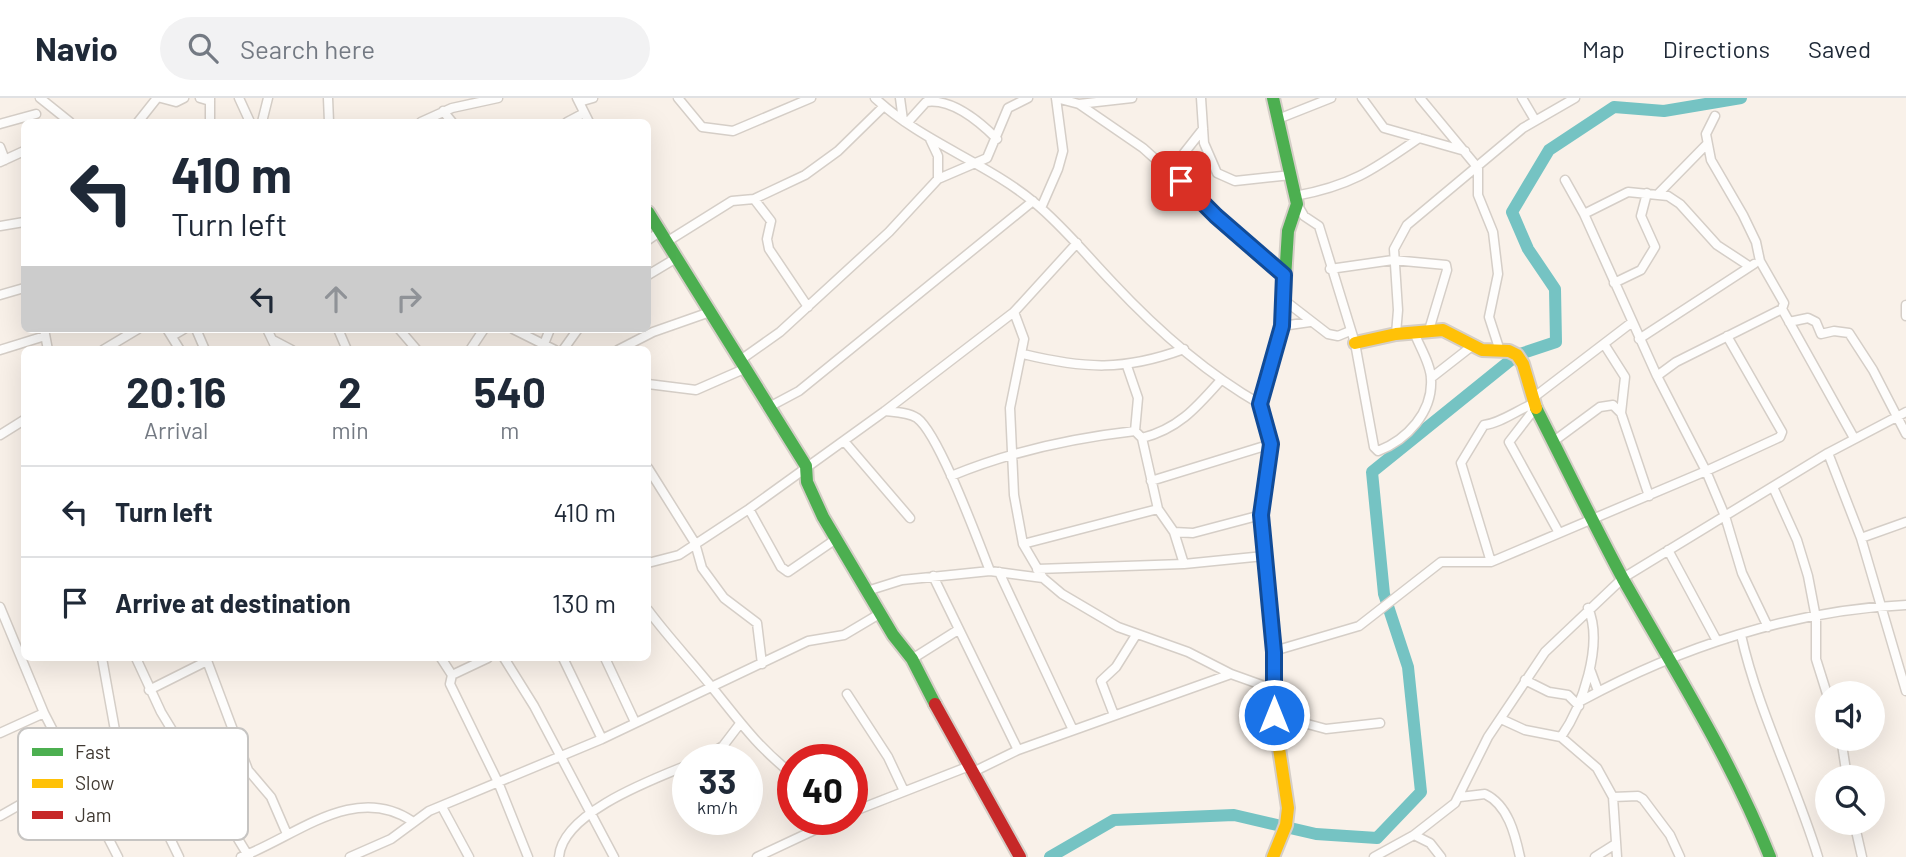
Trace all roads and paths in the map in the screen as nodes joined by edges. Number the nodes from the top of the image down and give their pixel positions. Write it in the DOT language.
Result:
graph roads {
  1 [pos="38,98"];
  2 [pos="159,98"];
  3 [pos="184,98"];
  4 [pos="200,98"];
  5 [pos="240,98"];
  6 [pos="268,98"];
  7 [pos="328,98"];
  8 [pos="498,98"];
  9 [pos="593,98"];
  10 [pos="678,98"];
  11 [pos="811,98"];
  12 [pos="875,98"];
  13 [pos="900,98"];
  14 [pos="1028,98"];
  15 [pos="1056,98"];
  16 [pos="1132,98"];
  17 [pos="1201,98"];
  18 [pos="1273,98"];
  19 [pos="1331,98"];
  20 [pos="1362,98"];
  21 [pos="1420,98"];
  22 [pos="1522,98"];
  23 [pos="1575,98"];
  24 [pos="210,99"];
  25 [pos="1108,99"];
  26 [pos="578,100"];
  27 [pos="1308,102"];
  28 [pos="1079,104"];
  29 [pos="884,106"];
  30 [pos="443,111"];
  31 [pos="584,113"];
  32 [pos="1715,116"];
  33 [pos="35,118"];
  34 [pos="66,119"];
  35 [pos="141,119"];
  36 [pos="210,119"];
  37 [pos="249,119"];
  38 [pos="263,119"];
  39 [pos="329,119"];
  40 [pos="427,119"];
  41 [pos="450,119"];
  42 [pos="573,119"];
  43 [pos="587,119"];
  44 [pos="1278,119"];
  45 [pos="21,120"];
  46 [pos="1535,120"];
  47 [pos="905,122"];
  48 [pos="0,124"];
  49 [pos="1203,129"];
  50 [pos="1419,138"];
  51 [pos="930,139"];
  52 [pos="997,139"];
  53 [pos="1706,145"];
  54 [pos="0,147"];
  55 [pos="1465,151"];
  56 [pos="21,152"];
  57 [pos="3,161"];
  58 [pos="974,164"];
  59 [pos="1478,168"];
  60 [pos="1170,171"];
  61 [pos="1291,175"];
  62 [pos="938,179"];
  63 [pos="1565,180"];
  64 [pos="1647,193"];
  65 [pos="1658,194"];
  66 [pos="754,199"];
  67 [pos="1296,200"];
  68 [pos="1033,201"];
  69 [pos="1041,208"];
  70 [pos="1584,214"];
  71 [pos="651,216"];
  72 [pos="21,225"];
  73 [pos="0,226"];
  74 [pos="664,236"];
  75 [pos="651,239"];
  76 [pos="1077,243"];
  77 [pos="678,257"];
  78 [pos="1393,260"];
  79 [pos="1760,261"];
  80 [pos="1749,266"];
  81 [pos="1330,269"];
  82 [pos="651,273"];
  83 [pos="1284,275"];
  84 [pos="1614,283"];
  85 [pos="21,289"];
  86 [pos="0,295"];
  87 [pos="1284,300"];
  88 [pos="1906,305"];
  89 [pos="808,307"];
  90 [pos="1782,309"];
  91 [pos="710,312"];
  92 [pos="1014,312"];
  93 [pos="1906,316"];
  94 [pos="1789,321"];
  95 [pos="1310,322"];
  96 [pos="1631,323"];
  97 [pos="1282,326"];
  98 [pos="1429,330"];
  99 [pos="1414,332"];
  100 [pos="45,333"];
  101 [pos="131,333"];
  102 [pos="269,333"];
  103 [pos="403,333"];
  104 [pos="412,333"];
  105 [pos="519,333"];
  106 [pos="1396,334"];
  107 [pos="1727,336"];
  108 [pos="1352,337"];
  109 [pos="1639,339"];
  110 [pos="273,340"];
  111 [pos="410,340"];
  112 [pos="1604,344"];
  113 [pos="110,346"];
  114 [pos="275,346"];
  115 [pos="284,346"];
  116 [pos="414,346"];
  117 [pos="540,346"];
  118 [pos="626,346"];
  119 [pos="1472,346"];
  120 [pos="0,349"];
  121 [pos="1184,349"];
  122 [pos="1500,351"];
  123 [pos="1023,354"];
  124 [pos="741,365"];
  125 [pos="1127,366"];
  126 [pos="1657,376"];
  127 [pos="1431,378"];
  128 [pos="1220,381"];
  129 [pos="651,384"];
  130 [pos="1260,404"];
  131 [pos="1533,406"];
  132 [pos="769,407"];
  133 [pos="885,411"];
  134 [pos="1620,413"];
  135 [pos="1903,414"];
  136 [pos="21,422"];
  137 [pos="1139,434"];
  138 [pos="1906,434"];
  139 [pos="0,435"];
  140 [pos="1854,438"];
  141 [pos="1011,439"];
  142 [pos="844,441"];
  143 [pos="1554,441"];
  144 [pos="1271,444"];
  145 [pos="1030,451"];
  146 [pos="1828,453"];
  147 [pos="1011,455"];
  148 [pos="806,466"];
  149 [pos="1706,471"];
  150 [pos="651,473"];
  151 [pos="951,476"];
  152 [pos="1151,481"];
  153 [pos="1773,488"];
  154 [pos="1649,496"];
  155 [pos="749,509"];
  156 [pos="1158,509"];
  157 [pos="1261,515"];
  158 [pos="1725,516"];
  159 [pos="1594,517"];
  160 [pos="910,518"];
  161 [pos="1906,522"];
  162 [pos="1558,531"];
  163 [pos="1174,532"];
  164 [pos="1861,538"];
  165 [pos="836,539"];
  166 [pos="695,543"];
  167 [pos="1023,544"];
  168 [pos="1668,550"];
  169 [pos="1264,556"];
  170 [pos="651,562"];
  171 [pos="1491,562"];
  172 [pos="1184,564"];
  173 [pos="1037,569"];
  174 [pos="995,571"];
  175 [pos="933,576"];
  176 [pos="1043,578"];
  177 [pos="1623,578"];
  178 [pos="867,591"];
  179 [pos="1906,605"];
  180 [pos="1882,606"];
  181 [pos="0,607"];
  182 [pos="1588,608"];
  183 [pos="881,613"];
  184 [pos="651,614"];
  185 [pos="1816,618"];
  186 [pos="1768,627"];
  187 [pos="958,630"];
  188 [pos="1136,635"];
  189 [pos="1741,635"];
  190 [pos="1717,641"];
  191 [pos="1274,652"];
  192 [pos="1671,657"];
  193 [pos="21,658"];
  194 [pos="912,659"];
  195 [pos="22,661"];
  196 [pos="103,661"];
  197 [pos="137,661"];
  198 [pos="204,661"];
  199 [pos="206,661"];
  200 [pos="443,661"];
  201 [pos="482,661"];
  202 [pos="506,661"];
  203 [pos="564,661"];
  204 [pos="606,661"];
  205 [pos="762,664"];
  206 [pos="1590,669"];
  207 [pos="1231,674"];
  208 [pos="452,675"];
  209 [pos="1525,680"];
  210 [pos="1823,681"];
  211 [pos="712,687"];
  212 [pos="1273,689"];
  213 [pos="149,690"];
  214 [pos="1598,691"];
  215 [pos="1906,691"];
  216 [pos="847,694"];
  217 [pos="1580,704"];
  218 [pos="44,713"];
  219 [pos="1114,715"];
  220 [pos="1274,715"];
  221 [pos="1501,719"];
  222 [pos="635,722"];
  223 [pos="1380,723"];
  224 [pos="739,725"];
  225 [pos="51,728"];
  226 [pos="115,728"];
  227 [pos="171,728"];
  228 [pos="233,728"];
  229 [pos="1073,730"];
  230 [pos="0,733"];
  231 [pos="1561,737"];
  232 [pos="602,739"];
  233 [pos="725,744"];
  234 [pos="1018,750"];
  235 [pos="558,758"];
  236 [pos="777,762"];
  237 [pos="248,770"];
  238 [pos="969,770"];
  239 [pos="672,771"];
  240 [pos="498,782"];
  241 [pos="904,791"];
  242 [pos="1460,797"];
  243 [pos="1613,797"];
  244 [pos="868,804"];
  245 [pos="18,806"];
  246 [pos="442,807"];
  247 [pos="590,815"];
  248 [pos="0,816"];
  249 [pos="412,821"];
  250 [pos="288,834"];
  251 [pos="804,835"];
  252 [pos="1414,835"];
  253 [pos="1857,835"];
  254 [pos="110,840"];
  255 [pos="170,840"];
  256 [pos="237,840"];
  257 [pos="1614,845"];
  258 [pos="246,856"];
  259 [pos="118,857"];
  260 [pos="178,857"];
  261 [pos="350,857"];
  262 [pos="468,857"];
  263 [pos="528,857"];
  264 [pos="559,857"];
  265 [pos="614,857"];
  266 [pos="757,857"];
  267 [pos="1020,857"];
  268 [pos="1273,857"];
  269 [pos="1374,857"];
  270 [pos="1441,857"];
  271 [pos="1520,857"];
  272 [pos="1595,857"];
  273 [pos="1617,857"];
  274 [pos="1680,857"];
  275 [pos="1770,857"];
  276 [pos="1818,857"];
  277 [pos="1862,857"];
  1 -- 33 [label="street"];
  1 -- 34 [label="street"];
  2 -- 3 [label="street"];
  2 -- 35 [label="street"];
  4 -- 24 [label="street"];
  5 -- 37 [label="street"];
  6 -- 38 [label="street"];
  7 -- 39 [label="street"];
  8 -- 30 [label="street"];
  9 -- 26 [label="street"];
  10 -- 11 [label="street"];
  12 -- 29 [label="street"];
  13 -- 47 [label="street"];
  14 -- 52 [label="street"];
  15 -- 28 [label="street"];
  15 -- 69 [label="street"];
  16 -- 25 [label="street"];
  17 -- 49 [label="street"];
  18 -- 44 [label="street"];
  19 -- 27 [label="street"];
  20 -- 50 [label="street"];
  21 -- 55 [label="street"];
  22 -- 46 [label="street"];
  23 -- 46 [label="street"];
  24 -- 36 [label="street"];
  25 -- 28 [label="street"];
  26 -- 31 [label="street"];
  27 -- 44 [label="street"];
  28 -- 60 [label="street"];
  29 -- 47 [label="street"];
  29 -- 66 [label="street"];
  30 -- 40 [label="street"];
  30 -- 41 [label="street"];
  31 -- 42 [label="street"];
  31 -- 43 [label="street"];
  32 -- 53 [label="street"];
  44 -- 61 [label="street"];
  45 -- 48 [label="street"];
  46 -- 59 [label="street"];
  47 -- 51 [label="street"];
  47 -- 52 [label="street"];
  49 -- 60 [label="street"];
  49 -- 61 [label="street"];
  50 -- 55 [label="street"];
  50 -- 67 [label="street"];
  51 -- 58 [label="street"];
  51 -- 62 [label="street"];
  52 -- 58 [label="street"];
  53 -- 65 [label="street"];
  53 -- 79 [label="street"];
  54 -- 57 [label="street"];
  55 -- 59 [label="street"];
  56 -- 57 [label="street"];
  58 -- 62 [label="street"];
  58 -- 68 [label="street"];
  59 -- 78 [label="street"];
  59 -- 122 [label="street"];
  60 -- 83 [label="street"];
  61 -- 67 [label="street"];
  62 -- 89 [label="street"];
  63 -- 70 [label="street"];
  64 -- 65 [label="street"];
  64 -- 70 [label="street"];
  64 -- 84 [label="street"];
  65 -- 80 [label="street"];
  66 -- 74 [label="street"];
  66 -- 89 [label="street"];
  67 -- 81 [label="street"];
  67 -- 83 [label="street"];
  68 -- 69 [label="street"];
  68 -- 132 [label="street"];
  69 -- 76 [label="street"];
  70 -- 84 [label="street"];
  71 -- 74 [label="street"];
  72 -- 73 [label="street"];
  74 -- 75 [label="street"];
  74 -- 77 [label="street"];
  76 -- 92 [label="street"];
  76 -- 121 [label="street"];
  77 -- 82 [label="street"];
  77 -- 91 [label="street"];
  78 -- 81 [label="street"];
  78 -- 98 [label="street"];
  78 -- 106 [label="street"];
  79 -- 80 [label="street"];
  79 -- 90 [label="street"];
  80 -- 109 [label="street"];
  81 -- 108 [label="street"];
  83 -- 87 [label="street"];
  84 -- 96 [label="street"];
  85 -- 86 [label="street"];
  87 -- 95 [label="street"];
  87 -- 97 [label="street"];
  88 -- 93 [label="street"];
  89 -- 124 [label="street"];
  90 -- 94 [label="street"];
  90 -- 107 [label="street"];
  91 -- 118 [label="street"];
  91 -- 124 [label="street"];
  92 -- 123 [label="street"];
  92 -- 133 [label="street"];
  94 -- 135 [label="street"];
  94 -- 140 [label="street"];
  95 -- 97 [label="street"];
  95 -- 108 [label="street"];
  96 -- 109 [label="street"];
  96 -- 112 [label="street"];
  97 -- 130 [label="street"];
  98 -- 99 [label="street"];
  98 -- 119 [label="street"];
  99 -- 106 [label="street"];
  99 -- 127 [label="street"];
  100 -- 120 [label="street"];
  101 -- 113 [label="street"];
  102 -- 110 [label="street"];
  103 -- 111 [label="street"];
  104 -- 111 [label="street"];
  105 -- 117 [label="street"];
  106 -- 108 [label="street"];
  107 -- 126 [label="street"];
  107 -- 149 [label="street"];
  108 -- 127 [label="street"];
  109 -- 126 [label="street"];
  110 -- 114 [label="street"];
  110 -- 115 [label="street"];
  111 -- 116 [label="street"];
  112 -- 131 [label="street"];
  112 -- 134 [label="street"];
  119 -- 122 [label="street"];
  119 -- 127 [label="street"];
  121 -- 125 [label="street"];
  121 -- 128 [label="street"];
  122 -- 131 [label="street"];
  123 -- 125 [label="street"];
  123 -- 141 [label="street"];
  124 -- 129 [label="street"];
  124 -- 132 [label="street"];
  125 -- 137 [label="street"];
  126 -- 149 [label="street"];
  128 -- 130 [label="street"];
  128 -- 137 [label="street"];
  130 -- 144 [label="street"];
  131 -- 143 [label="street"];
  131 -- 162 [label="street"];
  131 -- 171 [label="street"];
  132 -- 148 [label="street"];
  133 -- 142 [label="street"];
  133 -- 151 [label="street"];
  134 -- 143 [label="street"];
  134 -- 154 [label="street"];
  135 -- 138 [label="street"];
  135 -- 140 [label="street"];
  136 -- 139 [label="street"];
  137 -- 145 [label="street"];
  137 -- 152 [label="street"];
  140 -- 146 [label="street"];
  141 -- 145 [label="street"];
  141 -- 147 [label="street"];
  142 -- 148 [label="street"];
  142 -- 160 [label="street"];
  143 -- 159 [label="street"];
  144 -- 152 [label="street"];
  144 -- 157 [label="street"];
  145 -- 147 [label="street"];
  146 -- 153 [label="street"];
  146 -- 164 [label="street"];
  147 -- 151 [label="street"];
  147 -- 167 [label="street"];
  148 -- 155 [label="street"];
  148 -- 165 [label="street"];
  149 -- 154 [label="street"];
  149 -- 158 [label="street"];
  150 -- 166 [label="street"];
  151 -- 174 [label="street"];
  152 -- 156 [label="street"];
  153 -- 158 [label="street"];
  153 -- 185 [label="street"];
  154 -- 159 [label="street"];
  155 -- 165 [label="street"];
  155 -- 166 [label="street"];
  156 -- 163 [label="street"];
  156 -- 167 [label="street"];
  157 -- 163 [label="street"];
  157 -- 169 [label="street"];
  158 -- 168 [label="street"];
  158 -- 186 [label="street"];
  159 -- 162 [label="street"];
  159 -- 177 [label="street"];
  161 -- 164 [label="street"];
  162 -- 171 [label="street"];
  163 -- 172 [label="street"];
  164 -- 180 [label="street"];
  165 -- 178 [label="street"];
  166 -- 170 [label="street"];
  166 -- 205 [label="street"];
  167 -- 173 [label="street"];
  168 -- 177 [label="street"];
  168 -- 190 [label="street"];
  169 -- 172 [label="street"];
  169 -- 191 [label="street"];
  171 -- 191 [label="street"];
  172 -- 173 [label="street"];
  173 -- 176 [label="street"];
  174 -- 175 [label="street"];
  174 -- 176 [label="street"];
  174 -- 229 [label="street"];
  175 -- 178 [label="street"];
  175 -- 187 [label="street"];
  176 -- 188 [label="street"];
  177 -- 182 [label="street"];
  177 -- 192 [label="street"];
  178 -- 183 [label="street"];
  179 -- 180 [label="street"];
  180 -- 185 [label="street"];
  180 -- 215 [label="street"];
  181 -- 193 [label="street"];
  182 -- 206 [label="street"];
  182 -- 209 [label="street"];
  183 -- 194 [label="street"];
  183 -- 205 [label="street"];
  184 -- 211 [label="street"];
  185 -- 186 [label="street"];
  185 -- 210 [label="street"];
  186 -- 189 [label="street"];
  187 -- 194 [label="street"];
  187 -- 234 [label="street"];
  188 -- 207 [label="street"];
  188 -- 219 [label="street"];
  189 -- 190 [label="street"];
  189 -- 276 [label="street"];
  190 -- 192 [label="street"];
  191 -- 212 [label="street"];
  192 -- 214 [label="street"];
  192 -- 275 [label="street"];
  194 -- 238 [label="street"];
  195 -- 218 [label="street"];
  196 -- 226 [label="street"];
  197 -- 213 [label="street"];
  198 -- 213 [label="street"];
  199 -- 228 [label="street"];
  200 -- 208 [label="street"];
  201 -- 208 [label="street"];
  202 -- 235 [label="street"];
  203 -- 232 [label="street"];
  204 -- 222 [label="street"];
  205 -- 211 [label="street"];
  206 -- 214 [label="street"];
  206 -- 217 [label="street"];
  207 -- 212 [label="street"];
  207 -- 219 [label="street"];
  208 -- 240 [label="street"];
  209 -- 217 [label="street"];
  209 -- 221 [label="street"];
  211 -- 222 [label="street"];
  211 -- 224 [label="street"];
  212 -- 220 [label="street"];
  213 -- 227 [label="street"];
  214 -- 217 [label="street"];
  216 -- 241 [label="street"];
  217 -- 231 [label="street"];
  218 -- 225 [label="street"];
  218 -- 230 [label="street"];
  219 -- 229 [label="street"];
  220 -- 223 [label="street"];
  220 -- 268 [label="street"];
  221 -- 231 [label="street"];
  221 -- 242 [label="street"];
  222 -- 232 [label="street"];
  224 -- 233 [label="street"];
  224 -- 236 [label="street"];
  229 -- 234 [label="street"];
  231 -- 243 [label="street"];
  232 -- 235 [label="street"];
  234 -- 238 [label="street"];
  235 -- 240 [label="street"];
  235 -- 247 [label="street"];
  237 -- 250 [label="street"];
  238 -- 241 [label="street"];
  238 -- 267 [label="street"];
  239 -- 247 [label="street"];
  240 -- 246 [label="street"];
  240 -- 263 [label="street"];
  241 -- 244 [label="street"];
  242 -- 252 [label="street"];
  242 -- 271 [label="street"];
  243 -- 257 [label="street"];
  243 -- 274 [label="street"];
  245 -- 248 [label="street"];
  246 -- 249 [label="street"];
  246 -- 262 [label="street"];
  247 -- 264 [label="street"];
  247 -- 265 [label="street"];
  249 -- 250 [label="street"];
  249 -- 261 [label="street"];
  250 -- 258 [label="street"];
  251 -- 266 [label="street"];
  252 -- 269 [label="street"];
  252 -- 270 [label="street"];
  253 -- 277 [label="street"];
  254 -- 259 [label="street"];
  255 -- 260 [label="street"];
  256 -- 258 [label="street"];
  257 -- 272 [label="street"];
  257 -- 273 [label="street"];
}
